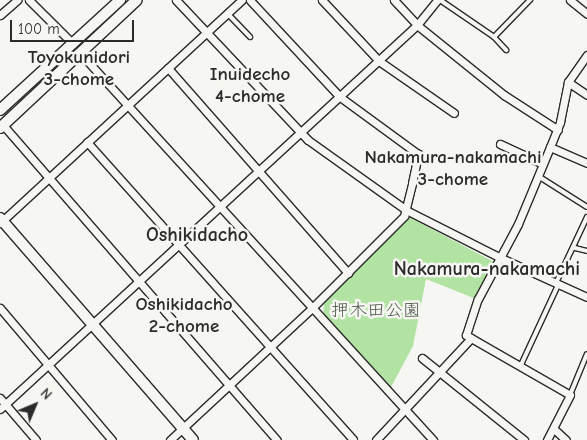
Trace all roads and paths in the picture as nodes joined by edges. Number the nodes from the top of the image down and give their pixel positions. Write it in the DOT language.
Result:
graph roads {
  1 [pos="17,0"];
  2 [pos="29,0"];
  3 [pos="120,0"];
  4 [pos="137,0"];
  5 [pos="176,0"];
  6 [pos="242,0"];
  7 [pos="250,0"];
  8 [pos="322,0"];
  9 [pos="394,0"];
  10 [pos="439,0"];
  11 [pos="530,0"];
  12 [pos="570,0"];
  13 [pos="228,14"];
  14 [pos="587,14"];
  15 [pos="0,15"];
  16 [pos="417,25"];
  17 [pos="207,33"];
  18 [pos="494,37"];
  19 [pos="250,38"];
  20 [pos="73,44"];
  21 [pos="506,50"];
  22 [pos="80,53"];
  23 [pos="587,55"];
  24 [pos="379,61"];
  25 [pos="168,68"];
  26 [pos="568,82"];
  27 [pos="587,95"];
  28 [pos="340,97"];
  29 [pos="127,105"];
  30 [pos="0,110"];
  31 [pos="454,113"];
  32 [pos="1,127"];
  33 [pos="558,130"];
  34 [pos="301,132"];
  35 [pos="87,142"];
  36 [pos="500,144"];
  37 [pos="550,148"];
  38 [pos="587,163"];
  39 [pos="544,164"];
  40 [pos="258,171"];
  41 [pos="538,176"];
  42 [pos="48,178"];
  43 [pos="220,207"];
  44 [pos="587,207"];
  45 [pos="406,210"];
  46 [pos="587,217"];
  47 [pos="1,221"];
  48 [pos="180,244"];
  49 [pos="575,248"];
  50 [pos="587,252"];
  51 [pos="501,258"];
  52 [pos="348,273"];
  53 [pos="139,281"];
  54 [pos="557,285"];
  55 [pos="587,297"];
  56 [pos="0,308"];
  57 [pos="311,309"];
  58 [pos="92,325"];
  59 [pos="471,338"];
  60 [pos="271,347"];
  61 [pos="587,354"];
  62 [pos="422,358"];
  63 [pos="48,365"];
  64 [pos="520,368"];
  65 [pos="438,373"];
  66 [pos="229,386"];
  67 [pos="570,395"];
  68 [pos="0,398"];
  69 [pos="3,407"];
  70 [pos="403,410"];
  71 [pos="183,428"];
  72 [pos="554,429"];
  73 [pos="36,440"];
  74 [pos="112,440"];
  75 [pos="170,440"];
  76 [pos="193,440"];
  77 [pos="277,440"];
  78 [pos="353,440"];
  79 [pos="376,440"];
  80 [pos="434,440"];
  81 [pos="524,440"];
  82 [pos="547,440"];
  83 [pos="566,440"];
  1 -- 15 [label="street"];
  2 -- 20 [label="street"];
  3 -- 20 [label="street"];
  4 -- 22 [label="street"];
  5 -- 17 [label="street"];
  6 -- 13 [label="street"];
  7 -- 28 [label="street"];
  8 -- 24 [label="street"];
  9 -- 16 [label="street"];
  10 -- 16 [label="street"];
  10 -- 18 [label="lane"];
  11 -- 18 [label="lane"];
  12 -- 14 [label="street"];
  13 -- 17 [label="street"];
  13 -- 19 [label="lane"];
  16 -- 24 [label="street"];
  16 -- 33 [label="street"];
  17 -- 25 [label="street"];
  17 -- 34 [label="street"];
  18 -- 21 [label="lane"];
  20 -- 30 [label="street"];
  22 -- 29 [label="street"];
  22 -- 32 [label="street"];
  23 -- 26 [label="street"];
  24 -- 28 [label="street"];
  24 -- 31 [label="street"];
  25 -- 29 [label="street"];
  25 -- 40 [label="street"];
  26 -- 27 [label="street"];
  26 -- 33 [label="street"];
  28 -- 34 [label="street"];
  28 -- 45 [label="street"];
  29 -- 35 [label="street"];
  29 -- 43 [label="street"];
  32 -- 42 [label="street"];
  33 -- 37 [label="street"];
  34 -- 40 [label="street"];
  34 -- 45 [label="street"];
  35 -- 42 [label="street"];
  35 -- 48 [label="street"];
  36 -- 39 [label="street"];
  37 -- 38 [label="street"];
  37 -- 39 [label="street"];
  39 -- 41 [label="street"];
  40 -- 43 [label="street"];
  40 -- 52 [label="street"];
  41 -- 44 [label="lane"];
  41 -- 51 [label="street"];
  42 -- 47 [label="street"];
  42 -- 53 [label="street"];
  43 -- 48 [label="street"];
  43 -- 57 [label="street"];
  45 -- 51 [label="street"];
  45 -- 52 [label="street"];
  46 -- 49 [label="lane"];
  47 -- 58 [label="street"];
  48 -- 53 [label="street"];
  48 -- 60 [label="street"];
  49 -- 50 [label="lane"];
  49 -- 54 [label="lane"];
  51 -- 54 [label="street"];
  51 -- 59 [label="street"];
  52 -- 57 [label="street"];
  53 -- 58 [label="street"];
  53 -- 66 [label="street"];
  54 -- 55 [label="street"];
  54 -- 64 [label="lane"];
  56 -- 63 [label="street"];
  57 -- 60 [label="street"];
  57 -- 70 [label="street"];
  58 -- 63 [label="street"];
  58 -- 71 [label="street"];
  59 -- 64 [label="street"];
  59 -- 65 [label="street"];
  60 -- 66 [label="street"];
  60 -- 78 [label="street"];
  61 -- 67 [label="lane"];
  62 -- 65 [label="street"];
  63 -- 69 [label="street"];
  63 -- 74 [label="street"];
  64 -- 67 [label="street"];
  65 -- 70 [label="street"];
  65 -- 81 [label="street"];
  66 -- 71 [label="street"];
  66 -- 77 [label="street"];
  67 -- 72 [label="street"];
  68 -- 69 [label="street"];
  69 -- 73 [label="street"];
  70 -- 79 [label="street"];
  70 -- 80 [label="street"];
  71 -- 75 [label="street"];
  71 -- 76 [label="street"];
  72 -- 82 [label="street"];
  72 -- 83 [label="street"];
}
